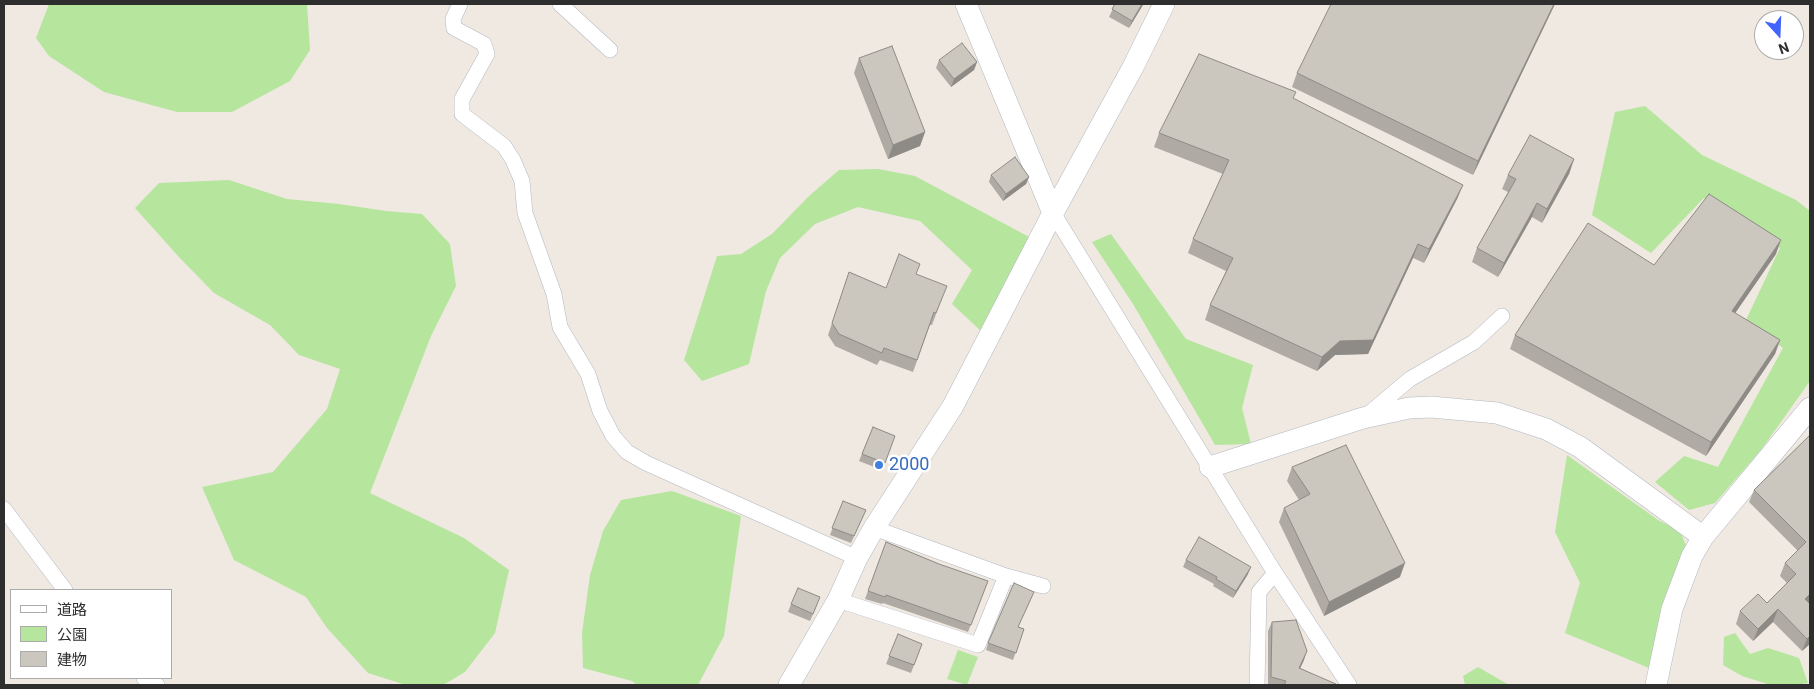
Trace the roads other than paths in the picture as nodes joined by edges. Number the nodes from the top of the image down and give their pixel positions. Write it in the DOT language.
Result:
graph roads {
  1 [pos="460,4"];
  2 [pos="560,4"];
  3 [pos="966,4"];
  4 [pos="1164,4"];
  5 [pos="610,50"];
  6 [pos="1053,213"];
  7 [pos="1502,316"];
  8 [pos="1810,408"];
  9 [pos="1363,418"];
  10 [pos="1210,467"];
  11 [pos="4,509"];
  12 [pos="874,528"];
  13 [pos="1703,537"];
  14 [pos="857,558"];
  15 [pos="1276,573"];
  16 [pos="1006,576"];
  17 [pos="1043,586"];
  18 [pos="64,589"];
  19 [pos="838,600"];
  20 [pos="789,685"];
  21 [pos="1257,685"];
  22 [pos="1349,685"];
  23 [pos="1656,685"];
  1 -- 14 [label="street"];
  2 -- 5 [label="street"];
  3 -- 6 [label="street"];
  4 -- 6 [label="street"];
  6 -- 10 [label="street"];
  6 -- 12 [label="street"];
  7 -- 9 [label="street"];
  8 -- 13 [label="street"];
  9 -- 10 [label="street"];
  9 -- 13 [label="street"];
  10 -- 15 [label="street"];
  11 -- 18 [label="street"];
  12 -- 14 [label="street"];
  12 -- 16 [label="street"];
  13 -- 23 [label="street"];
  14 -- 19 [label="street"];
  15 -- 21 [label="street"];
  15 -- 22 [label="street"];
  16 -- 17 [label="street"];
  16 -- 19 [label="street"];
  19 -- 20 [label="street"];
}
